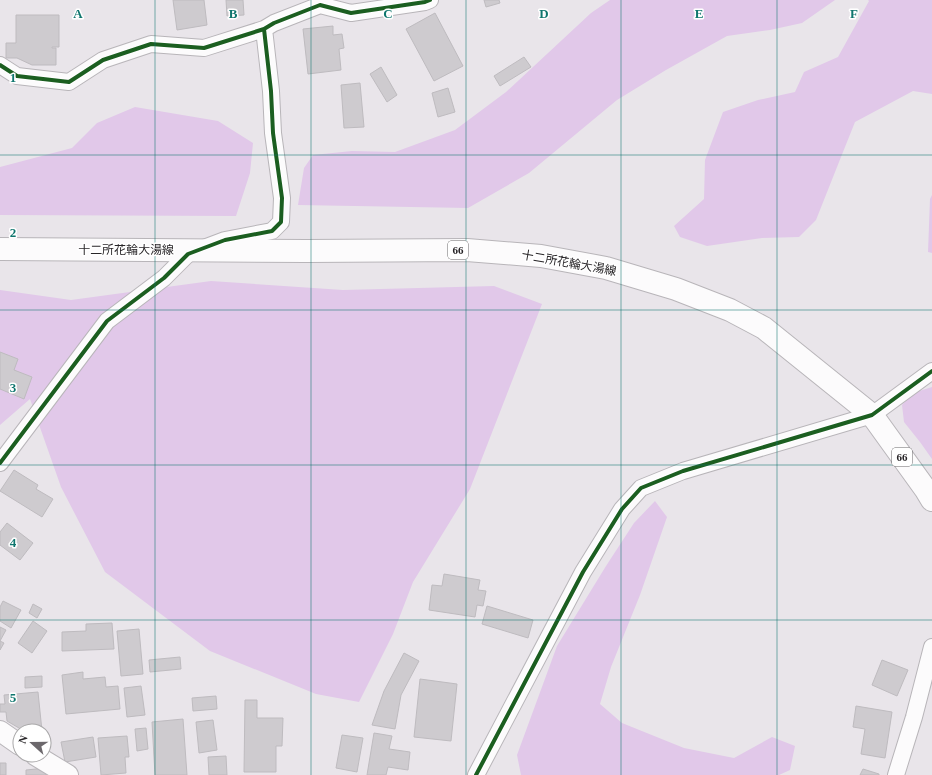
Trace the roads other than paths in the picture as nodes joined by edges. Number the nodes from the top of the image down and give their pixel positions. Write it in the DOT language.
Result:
graph roads {
  1 [pos="430,0"];
  2 [pos="319,3"];
  3 [pos="264,28"];
  4 [pos="0,65"];
  5 [pos="0,249"];
  6 [pos="199,250"];
  7 [pos="932,371"];
  8 [pos="872,415"];
  9 [pos="0,463"];
  10 [pos="932,500"];
  11 [pos="932,647"];
  12 [pos="0,731"];
  13 [pos="12,739"];
  14 [pos="48,763"];
  15 [pos="68,775"];
  16 [pos="476,775"];
  17 [pos="896,775"];
  1 -- 2 [label="street"];
  2 -- 3 [label="street"];
  3 -- 4 [label="street"];
  3 -- 6 [label="street"];
  5 -- 6 [label="main road, 十二所花輪大湯線 / 66"];
  6 -- 8 [label="main road, 十二所花輪大湯線 / 66"];
  6 -- 9 [label="street"];
  7 -- 8 [label="street"];
  8 -- 10 [label="main road, 十二所花輪大湯線 / 66"];
  8 -- 16 [label="street"];
  11 -- 17 [label="street"];
  12 -- 13 [label="street"];
  14 -- 15 [label="street"];
}
